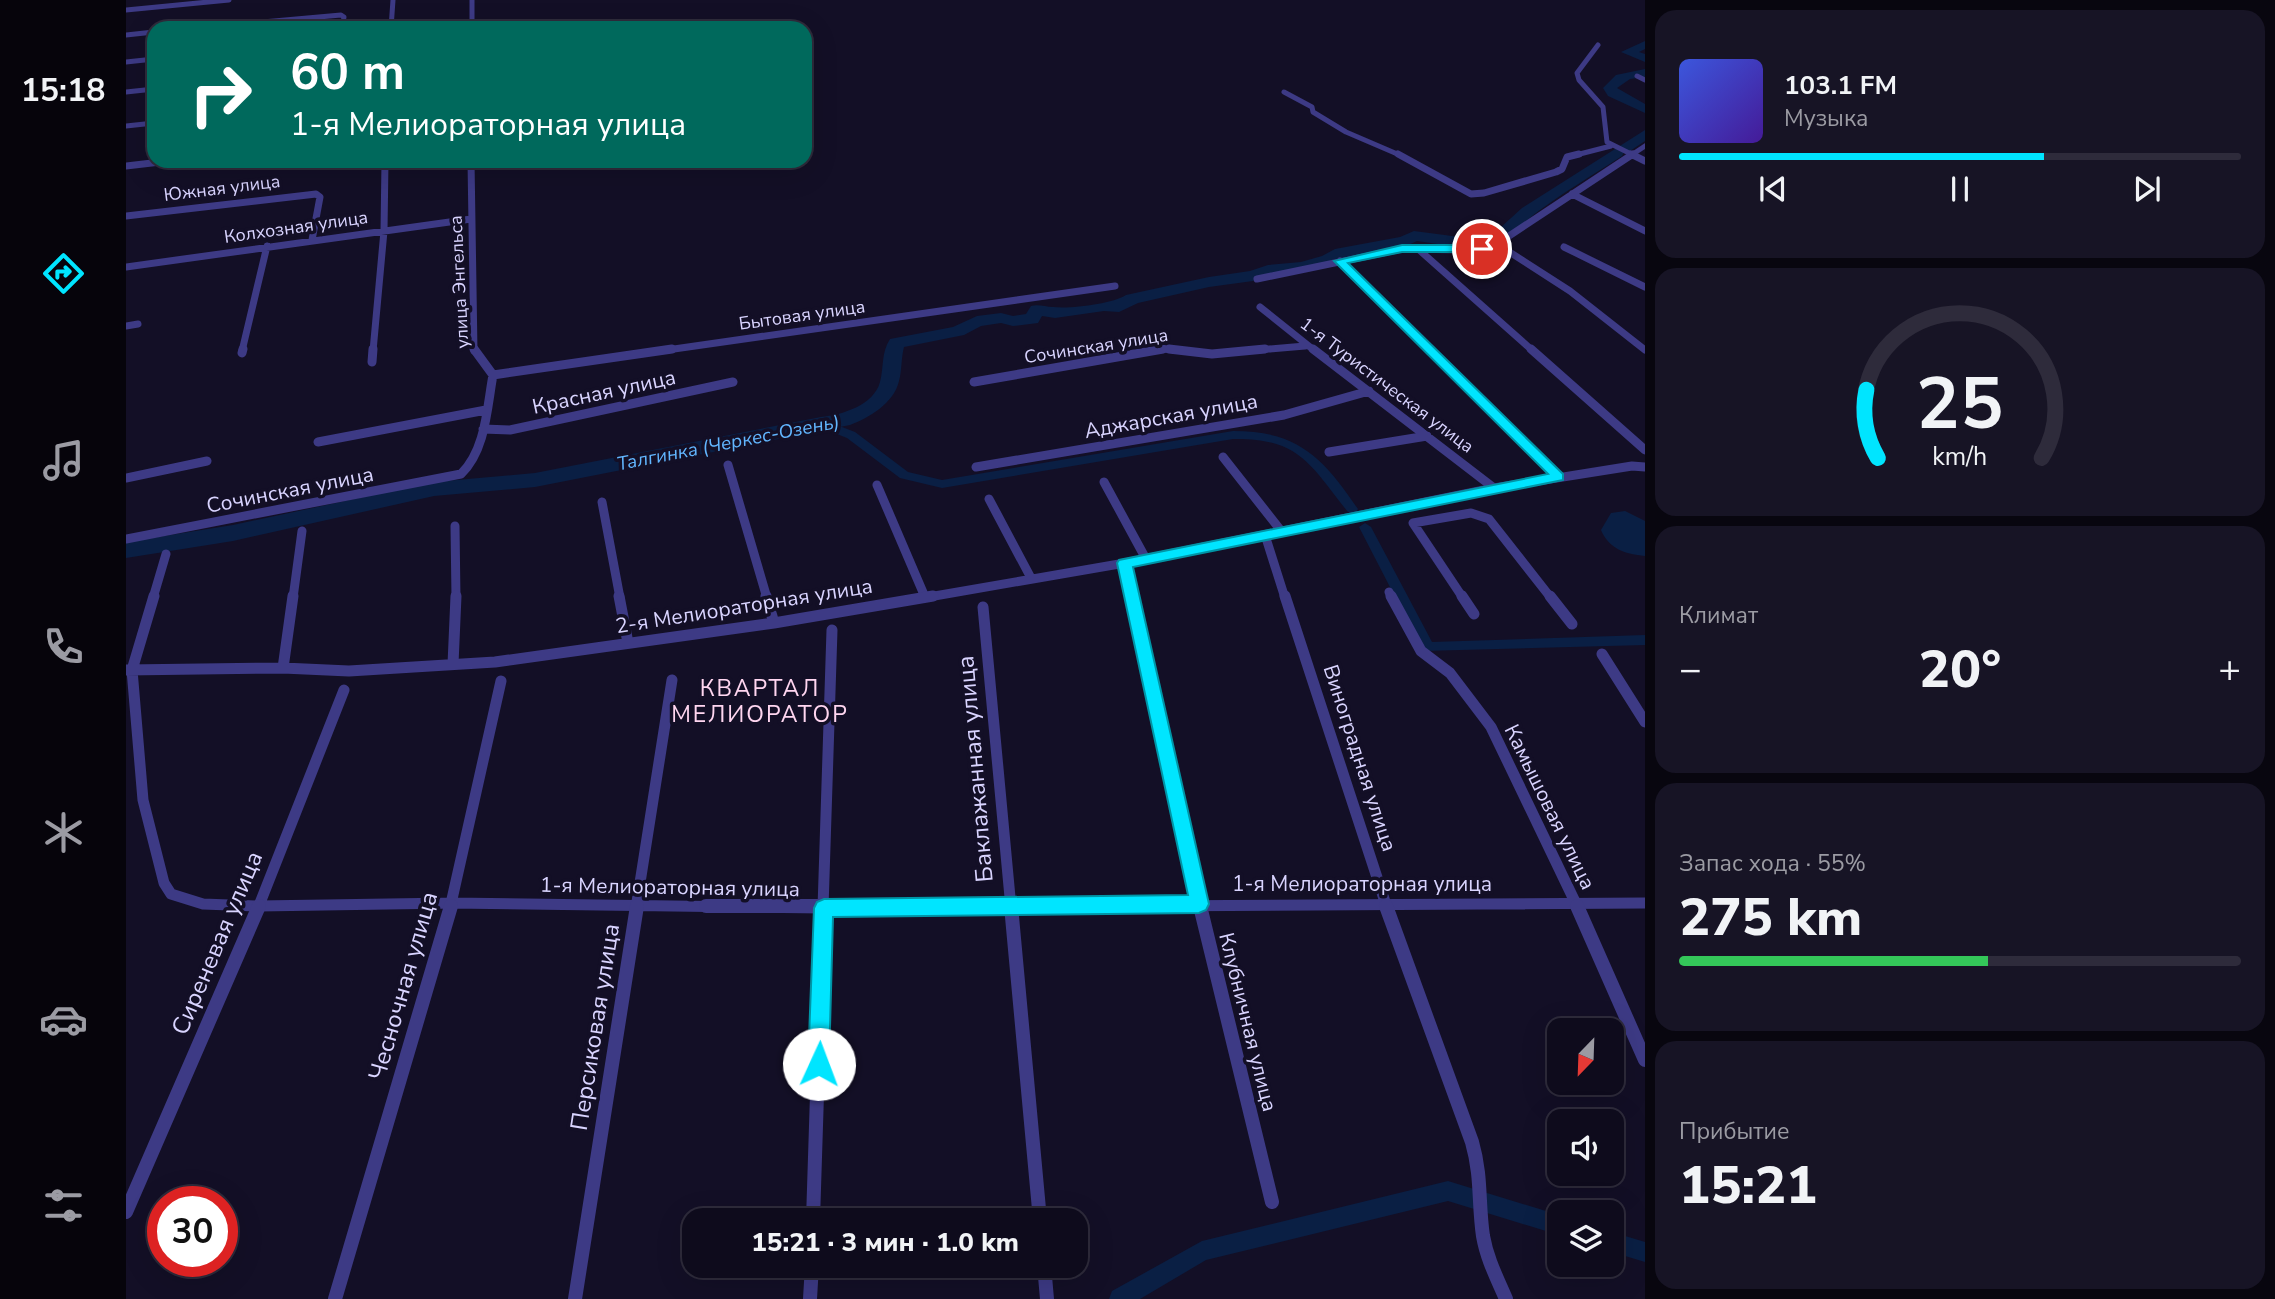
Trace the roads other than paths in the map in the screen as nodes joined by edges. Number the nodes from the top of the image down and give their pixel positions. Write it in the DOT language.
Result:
graph roads {
  1 [pos="229,0"];
  2 [pos="393,0"];
  3 [pos="472,0"];
  4 [pos="126,10"];
  5 [pos="274,21"];
  6 [pos="343,21"];
  7 [pos="392,21"];
  8 [pos="472,21"];
  9 [pos="147,33"];
  10 [pos="126,35"];
  11 [pos="1598,45"];
  12 [pos="147,60"];
  13 [pos="126,62"];
  14 [pos="1637,76"];
  15 [pos="1645,80"];
  16 [pos="147,90"];
  17 [pos="126,92"];
  18 [pos="1284,92"];
  19 [pos="147,124"];
  20 [pos="126,126"];
  21 [pos="1611,146"];
  22 [pos="1645,146"];
  23 [pos="1631,155"];
  24 [pos="1645,161"];
  25 [pos="147,164"];
  26 [pos="126,166"];
  27 [pos="385,168"];
  28 [pos="471,168"];
  29 [pos="1572,194"];
  30 [pos="126,216"];
  31 [pos="471,219"];
  32 [pos="384,231"];
  33 [pos="1645,231"];
  34 [pos="312,240"];
  35 [pos="1497,244"];
  36 [pos="267,246"];
  37 [pos="1564,247"];
  38 [pos="1417,248"];
  39 [pos="1340,261"];
  40 [pos="126,267"];
  41 [pos="1257,279"];
  42 [pos="1115,286"];
  43 [pos="1645,288"];
  44 [pos="1261,307"];
  45 [pos="138,324"];
  46 [pos="126,326"];
  47 [pos="1305,346"];
  48 [pos="1645,350"];
  49 [pos="242,353"];
  50 [pos="372,362"];
  51 [pos="493,375"];
  52 [pos="733,382"];
  53 [pos="974,382"];
  54 [pos="1369,391"];
  55 [pos="486,410"];
  56 [pos="483,429"];
  57 [pos="1427,436"];
  58 [pos="318,442"];
  59 [pos="1645,450"];
  60 [pos="1329,452"];
  61 [pos="1223,457"];
  62 [pos="207,461"];
  63 [pos="728,465"];
  64 [pos="976,467"];
  65 [pos="1645,467"];
  66 [pos="1558,477"];
  67 [pos="126,478"];
  68 [pos="1104,482"];
  69 [pos="877,485"];
  70 [pos="1494,488"];
  71 [pos="989,499"];
  72 [pos="602,502"];
  73 [pos="1402,508"];
  74 [pos="1413,523"];
  75 [pos="455,526"];
  76 [pos="302,531"];
  77 [pos="1282,532"];
  78 [pos="1265,535"];
  79 [pos="126,539"];
  80 [pos="166,554"];
  81 [pos="1146,559"];
  82 [pos="1125,563"];
  83 [pos="1031,579"];
  84 [pos="1388,592"];
  85 [pos="925,597"];
  86 [pos="983,607"];
  87 [pos="1474,614"];
  88 [pos="774,623"];
  89 [pos="1572,624"];
  90 [pos="832,630"];
  91 [pos="628,643"];
  92 [pos="1602,654"];
  93 [pos="453,664"];
  94 [pos="283,668"];
  95 [pos="129,670"];
  96 [pos="672,680"];
  97 [pos="501,681"];
  98 [pos="344,690"];
  99 [pos="1645,722"];
  100 [pos="1575,902"];
  101 [pos="452,903"];
  102 [pos="1645,903"];
  103 [pos="637,904"];
  104 [pos="1199,904"];
  105 [pos="1385,904"];
  106 [pos="258,906"];
  107 [pos="824,908"];
  108 [pos="1011,908"];
  109 [pos="1645,1060"];
  110 [pos="1272,1202"];
  111 [pos="813,1208"];
  112 [pos="1039,1208"];
  113 [pos="126,1212"];
  114 [pos="811,1278"];
  115 [pos="1045,1278"];
  116 [pos="335,1299"];
  117 [pos="575,1299"];
  118 [pos="810,1299"];
  119 [pos="1047,1299"];
  120 [pos="1506,1299"];
  1 -- 4 [label="street"];
  2 -- 7 [label="street"];
  3 -- 8 [label="street"];
  5 -- 6 [label="street"];
  9 -- 10 [label="street"];
  11 -- 21 [label="street"];
  12 -- 13 [label="street"];
  14 -- 15 [label="street"];
  16 -- 17 [label="street"];
  18 -- 21 [label="street"];
  19 -- 20 [label="street"];
  21 -- 23 [label="street"];
  22 -- 23 [label="street"];
  23 -- 24 [label="street"];
  23 -- 29 [label="street"];
  25 -- 26 [label="street"];
  27 -- 32 [label="street"];
  28 -- 31 [label="street, улица Энгельса"];
  29 -- 33 [label="street"];
  29 -- 35 [label="street"];
  30 -- 34 [label="street, Южная улица"];
  31 -- 32 [label="street, Колхозная улица"];
  31 -- 51 [label="street, улица Энгельса"];
  32 -- 34 [label="street, Колхозная улица"];
  32 -- 50 [label="street"];
  34 -- 36 [label="street, Колхозная улица"];
  35 -- 38 [label="street"];
  35 -- 48 [label="street"];
  36 -- 40 [label="street, Колхозная улица"];
  36 -- 49 [label="street"];
  37 -- 43 [label="street"];
  38 -- 39 [label="street"];
  38 -- 59 [label="street"];
  39 -- 41 [label="street"];
  39 -- 66 [label="street"];
  42 -- 51 [label="street, Бытовая улица"];
  44 -- 47 [label="street, 1-я Туристическая улица"];
  45 -- 46 [label="street"];
  47 -- 53 [label="street, Сочинская улица"];
  47 -- 54 [label="street, 1-я Туристическая улица"];
  51 -- 55 [label="street"];
  52 -- 56 [label="street, Красная улица"];
  54 -- 57 [label="street, 1-я Туристическая улица"];
  54 -- 64 [label="street, Аджарская улица"];
  55 -- 56 [label="street"];
  55 -- 58 [label="street"];
  56 -- 79 [label="street, Сочинская улица"];
  57 -- 60 [label="street"];
  57 -- 70 [label="street, 1-я Туристическая улица"];
  61 -- 77 [label="street"];
  62 -- 67 [label="street"];
  63 -- 88 [label="street"];
  65 -- 66 [label="street, 2-я Мелиораторная улица"];
  66 -- 70 [label="street, 2-я Мелиораторная улица"];
  68 -- 81 [label="street"];
  69 -- 85 [label="street"];
  70 -- 73 [label="street, 2-я Мелиораторная улица"];
  71 -- 83 [label="street"];
  72 -- 91 [label="street"];
  73 -- 74 [label="street"];
  73 -- 77 [label="street, 2-я Мелиораторная улица"];
  74 -- 87 [label="street"];
  74 -- 89 [label="street"];
  75 -- 93 [label="street"];
  76 -- 94 [label="street"];
  77 -- 78 [label="street, 2-я Мелиораторная улица"];
  78 -- 81 [label="street, 2-я Мелиораторная улица"];
  78 -- 105 [label="street, Виноградная улица"];
  80 -- 95 [label="street, 1-я Мелиораторная улица"];
  81 -- 82 [label="street, 2-я Мелиораторная улица"];
  82 -- 83 [label="street, 2-я Мелиораторная улица"];
  82 -- 104 [label="street, Клубничная улица"];
  83 -- 85 [label="street, 2-я Мелиораторная улица"];
  84 -- 100 [label="street, Камышовая улица"];
  85 -- 88 [label="street, 2-я Мелиораторная улица"];
  86 -- 108 [label="street, Баклажанная улица"];
  88 -- 91 [label="street, 2-я Мелиораторная улица"];
  90 -- 107 [label="street"];
  91 -- 93 [label="street, 2-я Мелиораторная улица"];
  92 -- 99 [label="street"];
  93 -- 94 [label="street, 2-я Мелиораторная улица"];
  94 -- 95 [label="street, 2-я Мелиораторная улица"];
  95 -- 106 [label="street, 1-я Мелиораторная улица"];
  96 -- 103 [label="street, Персиковая улица"];
  97 -- 101 [label="street, Чесночная улица"];
  98 -- 106 [label="street, Сиреневая улица"];
  100 -- 102 [label="street, 1-я Мелиораторная улица"];
  100 -- 105 [label="street, 1-я Мелиораторная улица"];
  100 -- 109 [label="street, Камышовая улица"];
  101 -- 103 [label="street, 1-я Мелиораторная улица"];
  101 -- 106 [label="street, 1-я Мелиораторная улица"];
  101 -- 116 [label="street, Чесночная улица"];
  103 -- 107 [label="street, 1-я Мелиораторная улица"];
  103 -- 117 [label="street, Персиковая улица"];
  104 -- 105 [label="street, 1-я Мелиораторная улица"];
  104 -- 108 [label="street, 1-я Мелиораторная улица"];
  104 -- 110 [label="street, Клубничная улица"];
  105 -- 120 [label="street, Виноградная улица"];
  106 -- 113 [label="street, Сиреневая улица"];
  107 -- 108 [label="street, 1-я Мелиораторная улица"];
  107 -- 111 [label="street"];
  108 -- 112 [label="street, Баклажанная улица"];
  114 -- 118 [label="street"];
  115 -- 119 [label="street"];
}
